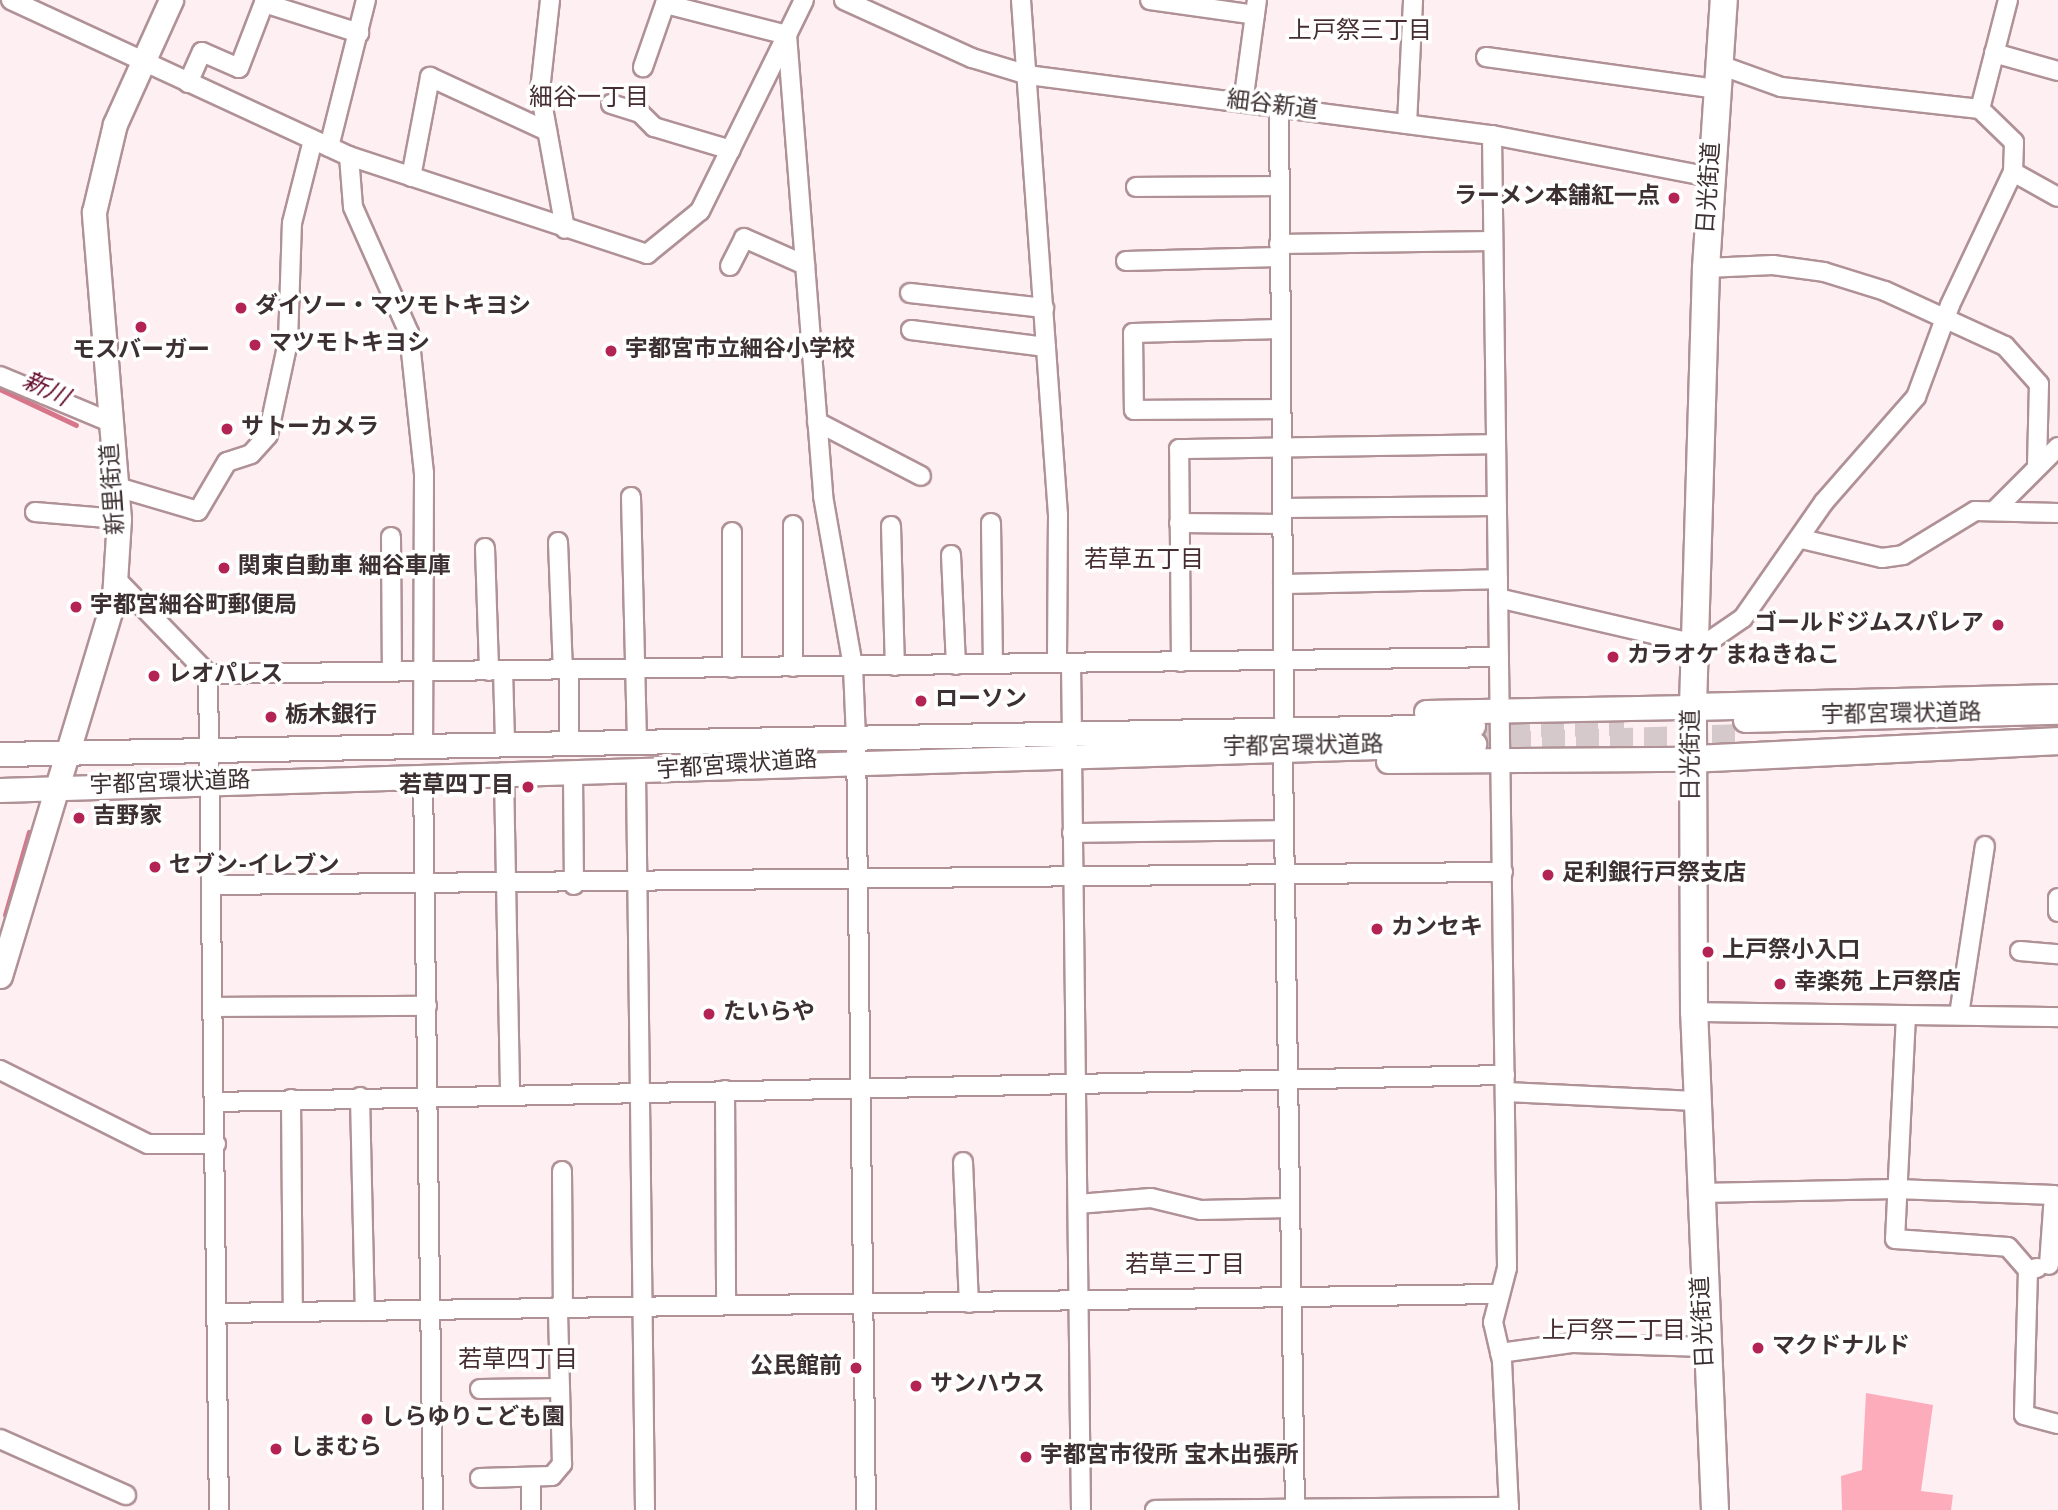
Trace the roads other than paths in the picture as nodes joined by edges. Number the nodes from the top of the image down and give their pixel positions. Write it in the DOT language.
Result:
graph roads {
  1 [pos="11,0"];
  2 [pos="171,0"];
  3 [pos="366,0"];
  4 [pos="550,0"];
  5 [pos="804,0"];
  6 [pos="844,0"];
  7 [pos="1021,0"];
  8 [pos="1150,0"];
  9 [pos="1413,0"];
  10 [pos="1724,0"];
  11 [pos="2008,0"];
  12 [pos="1256,8"];
  13 [pos="359,33"];
  14 [pos="787,35"];
  15 [pos="1994,53"];
  16 [pos="1486,57"];
  17 [pos="143,63"];
  18 [pos="643,67"];
  19 [pos="2058,71"];
  20 [pos="1028,75"];
  21 [pos="1719,77"];
  22 [pos="188,83"];
  23 [pos="1243,103"];
  24 [pos="611,104"];
  25 [pos="1279,108"];
  26 [pos="1980,109"];
  27 [pos="1407,124"];
  28 [pos="547,131"];
  29 [pos="1492,135"];
  30 [pos="321,144"];
  31 [pos="731,150"];
  32 [pos="349,156"];
  33 [pos="2013,172"];
  34 [pos="411,177"];
  35 [pos="1711,177"];
  36 [pos="1279,186"];
  37 [pos="1136,187"];
  38 [pos="2058,197"];
  39 [pos="565,229"];
  40 [pos="1492,241"];
  41 [pos="1279,251"];
  42 [pos="1126,261"];
  43 [pos="805,265"];
  44 [pos="730,266"];
  45 [pos="1706,268"];
  46 [pos="910,293"];
  47 [pos="1044,308"];
  48 [pos="1945,321"];
  49 [pos="1280,329"];
  50 [pos="911,330"];
  51 [pos="1046,347"];
  52 [pos="0,376"];
  53 [pos="1280,409"];
  54 [pos="110,422"];
  55 [pos="817,422"];
  56 [pos="1496,444"];
  57 [pos="1280,446"];
  58 [pos="2058,447"];
  59 [pos="2037,465"];
  60 [pos="921,476"];
  61 [pos="117,487"];
  62 [pos="631,497"];
  63 [pos="1497,506"];
  64 [pos="1995,510"];
  65 [pos="35,512"];
  66 [pos="2058,513"];
  67 [pos="1282,516"];
  68 [pos="119,519"];
  69 [pos="991,523"];
  70 [pos="1179,523"];
  71 [pos="793,524"];
  72 [pos="891,526"];
  73 [pos="732,532"];
  74 [pos="391,537"];
  75 [pos="1802,539"];
  76 [pos="558,542"];
  77 [pos="485,548"];
  78 [pos="951,555"];
  79 [pos="1498,579"];
  80 [pos="117,580"];
  81 [pos="1283,584"];
  82 [pos="1498,598"];
  83 [pos="1695,647"];
  84 [pos="1499,657"];
  85 [pos="1284,661"];
  86 [pos="1181,662"];
  87 [pos="1064,663"];
  88 [pos="993,664"];
  89 [pos="956,665"];
  90 [pos="895,666"];
  91 [pos="793,667"];
  92 [pos="853,667"];
  93 [pos="635,668"];
  94 [pos="732,668"];
  95 [pos="566,669"];
  96 [pos="496,671"];
  97 [pos="392,672"];
  98 [pos="423,672"];
  99 [pos="208,674"];
  100 [pos="2058,698"];
  101 [pos="1693,707"];
  102 [pos="1500,709"];
  103 [pos="2058,712"];
  104 [pos="1284,717"];
  105 [pos="2058,727"];
  106 [pos="1191,733"];
  107 [pos="637,739"];
  108 [pos="569,740"];
  109 [pos="505,741"];
  110 [pos="2058,741"];
  111 [pos="423,743"];
  112 [pos="1072,744"];
  113 [pos="210,748"];
  114 [pos="856,749"];
  115 [pos="1221,750"];
  116 [pos="69,752"];
  117 [pos="0,754"];
  118 [pos="1693,759"];
  119 [pos="1502,761"];
  120 [pos="1283,762"];
  121 [pos="636,773"];
  122 [pos="573,774"];
  123 [pos="505,776"];
  124 [pos="424,778"];
  125 [pos="210,783"];
  126 [pos="58,788"];
  127 [pos="0,790"];
  128 [pos="1283,830"];
  129 [pos="1072,833"];
  130 [pos="1985,846"];
  131 [pos="1503,872"];
  132 [pos="1073,876"];
  133 [pos="1284,876"];
  134 [pos="858,880"];
  135 [pos="636,884"];
  136 [pos="212,885"];
  137 [pos="574,885"];
  138 [pos="425,886"];
  139 [pos="507,886"];
  140 [pos="2058,898"];
  141 [pos="2058,912"];
  142 [pos="2020,951"];
  143 [pos="2058,954"];
  144 [pos="0,976"];
  145 [pos="427,1006"];
  146 [pos="214,1007"];
  147 [pos="1694,1012"];
  148 [pos="1906,1015"];
  149 [pos="1959,1015"];
  150 [pos="2058,1017"];
  151 [pos="0,1070"];
  152 [pos="1287,1081"];
  153 [pos="1074,1084"];
  154 [pos="1505,1084"];
  155 [pos="862,1088"];
  156 [pos="725,1090"];
  157 [pos="640,1091"];
  158 [pos="510,1093"];
  159 [pos="428,1094"];
  160 [pos="360,1097"];
  161 [pos="291,1099"];
  162 [pos="1697,1101"];
  163 [pos="215,1102"];
  164 [pos="216,1144"];
  165 [pos="963,1162"];
  166 [pos="562,1171"];
  167 [pos="1896,1189"];
  168 [pos="1700,1193"];
  169 [pos="1078,1204"];
  170 [pos="1290,1208"];
  171 [pos="2053,1265"];
  172 [pos="2028,1270"];
  173 [pos="1500,1294"];
  174 [pos="1292,1295"];
  175 [pos="1081,1302"];
  176 [pos="969,1303"];
  177 [pos="642,1304"];
  178 [pos="726,1304"];
  179 [pos="864,1305"];
  180 [pos="560,1306"];
  181 [pos="432,1310"];
  182 [pos="365,1311"];
  183 [pos="293,1312"];
  184 [pos="218,1313"];
  185 [pos="1706,1347"];
  186 [pos="1500,1353"];
  187 [pos="560,1388"];
  188 [pos="480,1389"];
  189 [pos="2058,1424"];
  190 [pos="0,1439"];
  191 [pos="531,1477"];
  192 [pos="480,1478"];
  193 [pos="126,1495"];
  194 [pos="1295,1509"];
  195 [pos="1378,1509"];
  196 [pos="1509,1509"];
  197 [pos="219,1510"];
  198 [pos="433,1510"];
  199 [pos="531,1510"];
  200 [pos="645,1510"];
  201 [pos="866,1510"];
  202 [pos="1081,1510"];
  203 [pos="1155,1510"];
  204 [pos="1715,1510"];
  1 -- 17 [label="street"];
  2 -- 17 [label="main road, 新里街道"];
  3 -- 13 [label="street"];
  4 -- 28 [label="street"];
  5 -- 14 [label="street"];
  6 -- 20 [label="street, 細谷新道"];
  7 -- 20 [label="street"];
  8 -- 12 [label="street"];
  9 -- 27 [label="street"];
  10 -- 21 [label="highway, 日光街道"];
  11 -- 15 [label="street"];
  12 -- 23 [label="street"];
  13 -- 22 [label="street"];
  13 -- 30 [label="street"];
  14 -- 18 [label="street"];
  14 -- 31 [label="street"];
  14 -- 43 [label="street"];
  15 -- 19 [label="street"];
  15 -- 26 [label="street"];
  16 -- 21 [label="street"];
  17 -- 22 [label="street"];
  17 -- 54 [label="main road, 新里街道"];
  20 -- 23 [label="street, 細谷新道"];
  20 -- 47 [label="street"];
  21 -- 26 [label="street"];
  21 -- 35 [label="highway, 日光街道"];
  22 -- 30 [label="street"];
  23 -- 25 [label="street, 細谷新道"];
  24 -- 31 [label="street"];
  25 -- 27 [label="street, 細谷新道"];
  25 -- 36 [label="street"];
  26 -- 33 [label="street"];
  27 -- 29 [label="street, 細谷新道"];
  28 -- 34 [label="street"];
  28 -- 39 [label="street"];
  29 -- 35 [label="street, 細谷新道"];
  29 -- 40 [label="street"];
  30 -- 32 [label="street"];
  30 -- 61 [label="street"];
  31 -- 39 [label="street"];
  32 -- 34 [label="street"];
  32 -- 98 [label="street"];
  33 -- 38 [label="street"];
  33 -- 48 [label="street"];
  34 -- 39 [label="street"];
  35 -- 45 [label="highway, 日光街道"];
  36 -- 37 [label="street"];
  36 -- 41 [label="street"];
  40 -- 41 [label="street"];
  40 -- 56 [label="street"];
  41 -- 42 [label="street"];
  41 -- 49 [label="street"];
  43 -- 44 [label="street"];
  43 -- 55 [label="street"];
  45 -- 48 [label="street"];
  45 -- 83 [label="highway, 日光街道"];
  46 -- 47 [label="street"];
  47 -- 51 [label="street"];
  48 -- 59 [label="street"];
  48 -- 75 [label="street"];
  49 -- 53 [label="street"];
  49 -- 53 [label="street"];
  50 -- 51 [label="street"];
  51 -- 87 [label="street"];
  52 -- 54 [label="street"];
  53 -- 57 [label="street"];
  54 -- 61 [label="main road, 新里街道"];
  55 -- 60 [label="street"];
  55 -- 92 [label="street"];
  56 -- 57 [label="street"];
  56 -- 63 [label="street"];
  57 -- 67 [label="street"];
  57 -- 70 [label="street"];
  58 -- 59 [label="street"];
  59 -- 64 [label="street"];
  61 -- 68 [label="main road, 新里街道"];
  62 -- 93 [label="street"];
  63 -- 67 [label="street"];
  63 -- 79 [label="street"];
  64 -- 66 [label="street"];
  64 -- 75 [label="street"];
  65 -- 68 [label="street"];
  67 -- 70 [label="street"];
  67 -- 81 [label="street"];
  68 -- 80 [label="main road, 新里街道"];
  69 -- 88 [label="street"];
  70 -- 86 [label="street"];
  71 -- 91 [label="street"];
  72 -- 90 [label="street"];
  73 -- 94 [label="street"];
  74 -- 97 [label="street"];
  75 -- 83 [label="street"];
  76 -- 95 [label="street"];
  77 -- 96 [label="street"];
  78 -- 89 [label="street"];
  79 -- 81 [label="street"];
  79 -- 82 [label="street"];
  80 -- 99 [label="street"];
  80 -- 116 [label="main road, 新里街道"];
  81 -- 85 [label="street"];
  82 -- 83 [label="street"];
  82 -- 84 [label="street"];
  83 -- 101 [label="highway, 日光街道"];
  84 -- 85 [label="street"];
  84 -- 102 [label="street"];
  85 -- 86 [label="street"];
  85 -- 104 [label="street"];
  86 -- 87 [label="street"];
  87 -- 88 [label="street"];
  87 -- 112 [label="street"];
  88 -- 89 [label="street"];
  89 -- 90 [label="street"];
  90 -- 92 [label="street"];
  91 -- 92 [label="street"];
  91 -- 94 [label="street"];
  92 -- 114 [label="street"];
  93 -- 94 [label="street"];
  93 -- 95 [label="street"];
  93 -- 107 [label="street"];
  95 -- 96 [label="street"];
  95 -- 108 [label="street"];
  96 -- 98 [label="street"];
  96 -- 109 [label="street"];
  97 -- 98 [label="street"];
  97 -- 99 [label="street"];
  98 -- 111 [label="street"];
  99 -- 113 [label="street"];
  100 -- 101 [label="highway"];
  101 -- 102 [label="main road"];
  101 -- 118 [label="highway, 日光街道"];
  102 -- 104 [label="main road"];
  102 -- 119 [label="street"];
  103 -- 105 [label="main road, 宇都宮環状道路"];
  104 -- 106 [label="main road"];
  106 -- 112 [label="main road, 宇都宮環状道路"];
  106 -- 115 [label="main road, 宇都宮環状道路"];
  107 -- 108 [label="main road, 宇都宮環状道路"];
  107 -- 114 [label="main road, 宇都宮環状道路"];
  108 -- 109 [label="main road, 宇都宮環状道路"];
  109 -- 111 [label="main road, 宇都宮環状道路"];
  110 -- 118 [label="highway"];
  111 -- 113 [label="main road, 宇都宮環状道路"];
  112 -- 114 [label="main road, 宇都宮環状道路"];
  112 -- 115 [label="main road, 宇都宮環状道路"];
  112 -- 129 [label="street"];
  113 -- 116 [label="main road, 宇都宮環状道路"];
  113 -- 125 [label="street"];
  114 -- 121 [label="main road, 宇都宮環状道路"];
  114 -- 134 [label="street"];
  115 -- 120 [label="main road"];
  116 -- 117 [label="main road, 宇都宮環状道路"];
  116 -- 126 [label="main road, 新里街道"];
  118 -- 119 [label="main road"];
  118 -- 147 [label="highway, 日光街道"];
  119 -- 120 [label="main road"];
  119 -- 131 [label="street"];
  120 -- 128 [label="street"];
  121 -- 122 [label="main road, 宇都宮環状道路"];
  121 -- 135 [label="street"];
  122 -- 123 [label="main road, 宇都宮環状道路"];
  122 -- 137 [label="street"];
  123 -- 124 [label="main road, 宇都宮環状道路"];
  123 -- 139 [label="street"];
  124 -- 125 [label="main road, 宇都宮環状道路"];
  124 -- 138 [label="street"];
  125 -- 126 [label="main road, 宇都宮環状道路"];
  125 -- 136 [label="street"];
  126 -- 127 [label="main road, 宇都宮環状道路"];
  126 -- 144 [label="main road, 新里街道"];
  128 -- 129 [label="street"];
  128 -- 133 [label="street"];
  129 -- 132 [label="street"];
  130 -- 149 [label="street"];
  131 -- 133 [label="street"];
  131 -- 154 [label="street"];
  132 -- 133 [label="street"];
  132 -- 134 [label="street"];
  132 -- 153 [label="street"];
  133 -- 152 [label="street"];
  134 -- 135 [label="street"];
  134 -- 155 [label="street"];
  135 -- 137 [label="street"];
  135 -- 157 [label="street"];
  136 -- 138 [label="street"];
  136 -- 146 [label="street"];
  137 -- 139 [label="street"];
  138 -- 139 [label="street"];
  138 -- 145 [label="street"];
  139 -- 158 [label="street"];
  140 -- 141 [label="street"];
  142 -- 143 [label="street"];
  145 -- 146 [label="street"];
  145 -- 159 [label="street"];
  146 -- 163 [label="street"];
  147 -- 148 [label="street"];
  147 -- 162 [label="highway, 日光街道"];
  148 -- 149 [label="street"];
  148 -- 167 [label="street"];
  149 -- 150 [label="street"];
  151 -- 164 [label="street"];
  152 -- 153 [label="street"];
  152 -- 154 [label="street"];
  152 -- 170 [label="street"];
  153 -- 155 [label="street"];
  153 -- 169 [label="street"];
  154 -- 162 [label="street"];
  154 -- 173 [label="street"];
  155 -- 156 [label="street"];
  155 -- 179 [label="street"];
  156 -- 157 [label="street"];
  156 -- 178 [label="street"];
  157 -- 158 [label="street"];
  157 -- 177 [label="street"];
  158 -- 159 [label="street"];
  159 -- 160 [label="street"];
  159 -- 181 [label="street"];
  160 -- 161 [label="street"];
  160 -- 182 [label="street"];
  161 -- 163 [label="street"];
  161 -- 183 [label="street"];
  162 -- 168 [label="highway, 日光街道"];
  163 -- 164 [label="street"];
  164 -- 184 [label="street"];
  165 -- 176 [label="street"];
  166 -- 180 [label="street"];
  167 -- 168 [label="street"];
  167 -- 171 [label="street"];
  167 -- 172 [label="street"];
  168 -- 185 [label="highway, 日光街道"];
  169 -- 170 [label="street"];
  169 -- 175 [label="street"];
  170 -- 174 [label="street"];
  171 -- 172 [label="street"];
  172 -- 189 [label="street"];
  173 -- 174 [label="street"];
  173 -- 186 [label="street"];
  174 -- 175 [label="street"];
  174 -- 194 [label="street"];
  175 -- 176 [label="street"];
  175 -- 202 [label="street"];
  176 -- 179 [label="street"];
  177 -- 178 [label="street"];
  177 -- 180 [label="street"];
  177 -- 200 [label="street"];
  178 -- 179 [label="street"];
  179 -- 201 [label="street"];
  180 -- 181 [label="street"];
  180 -- 187 [label="street"];
  181 -- 182 [label="street"];
  181 -- 198 [label="street"];
  182 -- 183 [label="street"];
  183 -- 184 [label="street"];
  184 -- 197 [label="street"];
  185 -- 186 [label="street"];
  185 -- 204 [label="highway, 日光街道"];
  186 -- 196 [label="street"];
  187 -- 188 [label="street"];
  187 -- 191 [label="street"];
  190 -- 193 [label="street"];
  191 -- 192 [label="street"];
  191 -- 199 [label="street"];
  194 -- 195 [label="street"];
  194 -- 203 [label="street"];
  195 -- 196 [label="street"];
}
